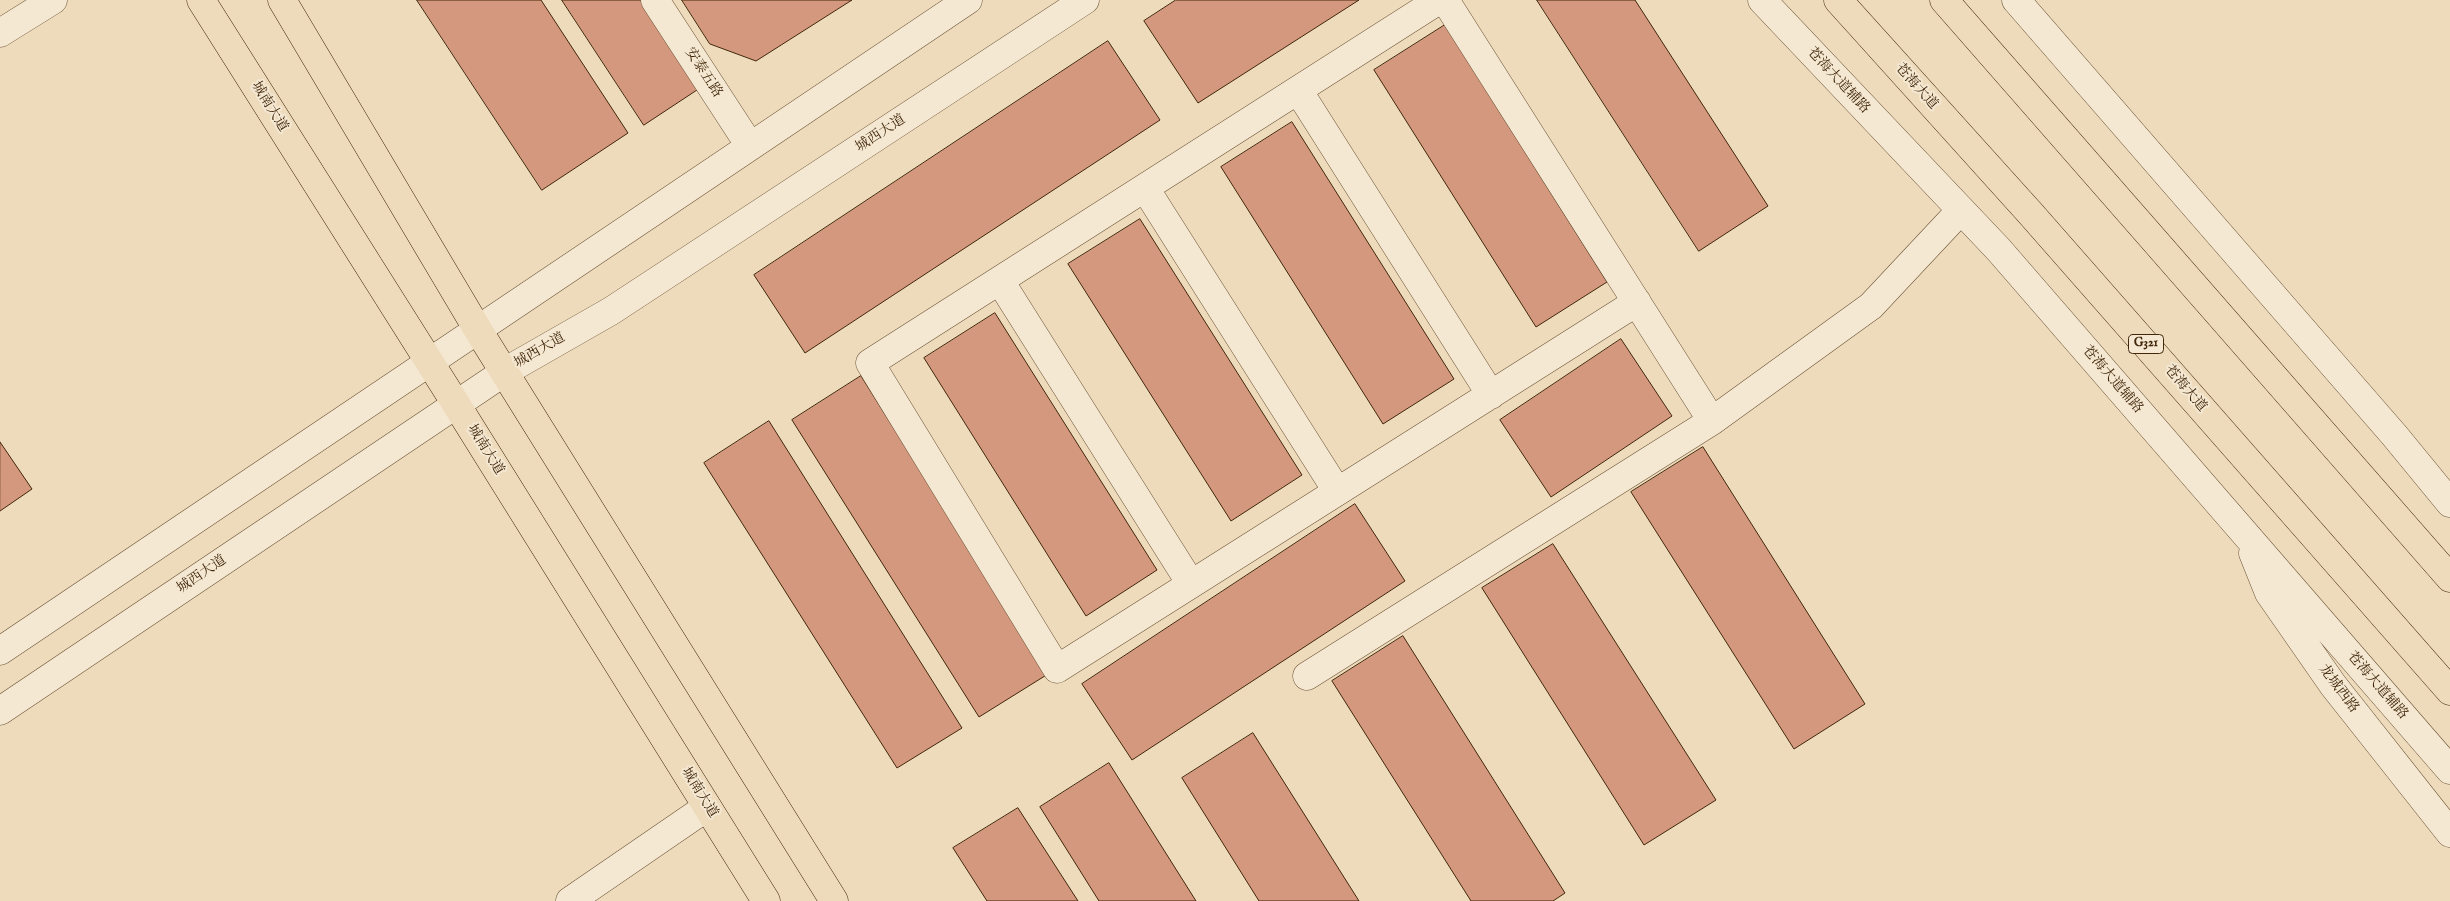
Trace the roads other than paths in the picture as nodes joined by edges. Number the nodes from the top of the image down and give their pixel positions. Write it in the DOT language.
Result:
graph roads {
  1 [pos="53,0"];
  2 [pos="201,0"];
  3 [pos="282,0"];
  4 [pos="656,0"];
  5 [pos="1085,0"];
  6 [pos="1439,0"];
  7 [pos="1445,0"];
  8 [pos="1762,0"];
  9 [pos="1838,0"];
  10 [pos="1944,0"];
  11 [pos="2016,0"];
  12 [pos="958,3"];
  13 [pos="0,33"];
  14 [pos="1298,90"];
  15 [pos="750,146"];
  16 [pos="1145,188"];
  17 [pos="1961,210"];
  18 [pos="1000,281"];
  19 [pos="1637,302"];
  20 [pos="478,330"];
  21 [pos="430,362"];
  22 [pos="506,371"];
  23 [pos="1491,395"];
  24 [pos="456,404"];
  25 [pos="1712,421"];
  26 [pos="1337,492"];
  27 [pos="2450,503"];
  28 [pos="2246,533"];
  29 [pos="2450,578"];
  30 [pos="1191,584"];
  31 [pos="0,652"];
  32 [pos="1307,676"];
  33 [pos="2450,691"];
  34 [pos="0,711"];
  35 [pos="2450,770"];
  36 [pos="707,807"];
  37 [pos="2450,833"];
  38 [pos="570,901"];
  39 [pos="766,901"];
  40 [pos="834,901"];
  1 -- 13 [label="street"];
  2 -- 21 [label="main road, 城南大道"];
  3 -- 20 [label="main road"];
  4 -- 15 [label="street, 安泰五路"];
  5 -- 22 [label="street, 城西大道"];
  6 -- 14 [label="street"];
  7 -- 19 [label="street"];
  8 -- 17 [label="street, 苍海大道辅路"];
  9 -- 33 [label="main road, 苍海大道 / G321"];
  10 -- 29 [label="main road"];
  11 -- 27 [label="street"];
  12 -- 15 [label="street"];
  14 -- 16 [label="street"];
  14 -- 23 [label="street"];
  15 -- 20 [label="street"];
  16 -- 18 [label="street"];
  16 -- 26 [label="street"];
  17 -- 25 [label="street"];
  17 -- 28 [label="street, 苍海大道辅路"];
  18 -- 30 [label="street"];
  18 -- 30 [label="street"];
  19 -- 23 [label="street"];
  19 -- 25 [label="street"];
  20 -- 21 [label="street"];
  20 -- 22 [label="main road"];
  21 -- 24 [label="main road, 城南大道"];
  21 -- 31 [label="street"];
  22 -- 24 [label="street, 城西大道"];
  22 -- 40 [label="main road"];
  23 -- 26 [label="street"];
  24 -- 34 [label="street, 城西大道"];
  24 -- 36 [label="main road, 城南大道"];
  25 -- 32 [label="street"];
  26 -- 30 [label="street"];
  28 -- 35 [label="street, 苍海大道辅路"];
  28 -- 37 [label="street, 龙城西路"];
  36 -- 38 [label="street"];
  36 -- 39 [label="main road, 城南大道"];
}
